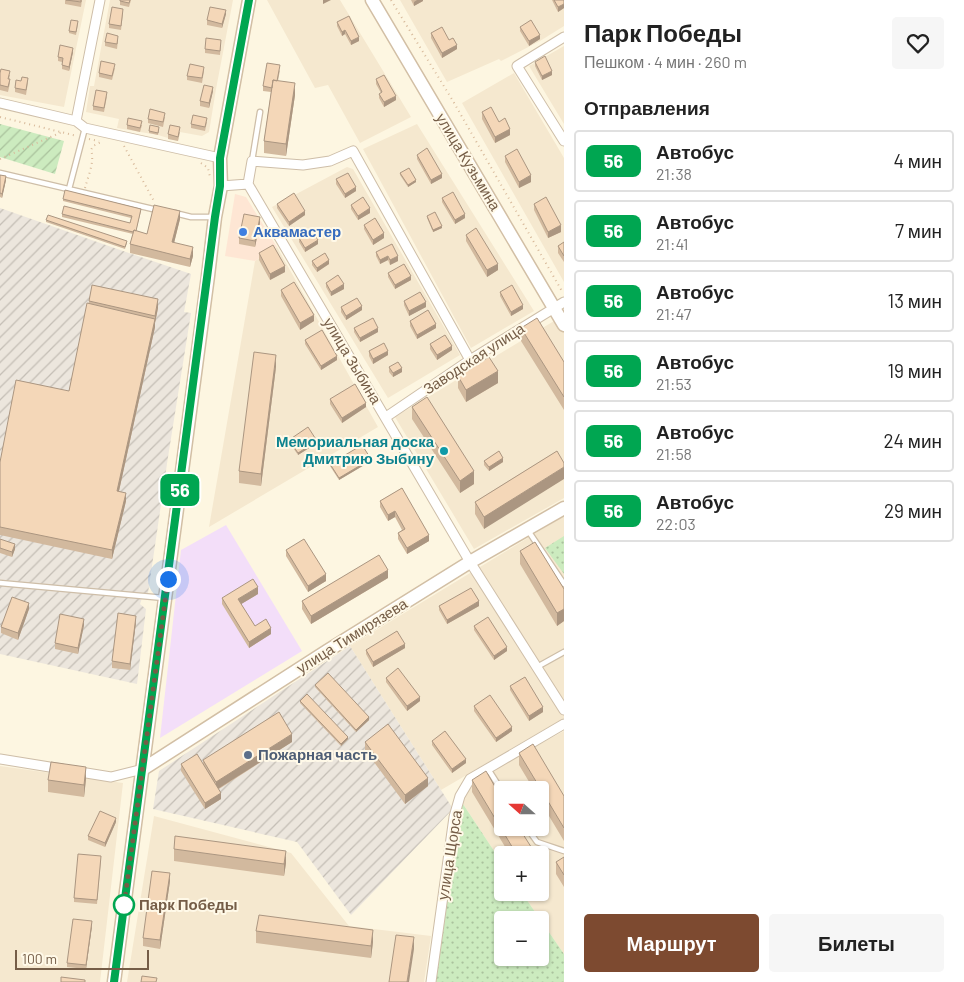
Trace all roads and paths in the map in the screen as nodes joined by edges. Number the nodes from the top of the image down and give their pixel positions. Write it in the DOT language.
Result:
graph roads {
  1 [pos="100,0"];
  2 [pos="249,0"];
  3 [pos="372,0"];
  4 [pos="391,0"];
  5 [pos="564,37"];
  6 [pos="0,103"];
  7 [pos="260,112"];
  8 [pos="0,117"];
  9 [pos="76,121"];
  10 [pos="62,132"];
  11 [pos="84,133"];
  12 [pos="107,140"];
  13 [pos="564,141"];
  14 [pos="101,142"];
  15 [pos="124,144"];
  16 [pos="220,158"];
  17 [pos="0,159"];
  18 [pos="252,161"];
  19 [pos="199,162"];
  20 [pos="0,173"];
  21 [pos="248,184"];
  22 [pos="220,186"];
  23 [pos="69,189"];
  24 [pos="83,193"];
  25 [pos="159,210"];
  26 [pos="167,212"];
  27 [pos="215,217"];
  28 [pos="564,294"];
  29 [pos="559,305"];
  30 [pos="564,325"];
  31 [pos="470,360"];
  32 [pos="386,417"];
  33 [pos="564,508"];
  34 [pos="527,529"];
  35 [pos="470,562"];
  36 [pos="0,583"];
  37 [pos="564,584"];
  38 [pos="166,598"];
  39 [pos="564,652"];
  40 [pos="537,667"];
  41 [pos="564,710"];
  42 [pos="564,724"];
  43 [pos="0,759"];
  44 [pos="143,769"];
  45 [pos="488,769"];
  46 [pos="496,781"];
  47 [pos="533,836"];
  48 [pos="564,851"];
  49 [pos="114,982"];
  50 [pos="430,982"];
  1 -- 9 [label="street"];
  2 -- 16 [label="main road"];
  3 -- 29 [label="main road, улица Кузьмина"];
  4 -- 28 [label="path"];
  5 -- 13 [label="street"];
  6 -- 9 [label="street"];
  7 -- 18 [label="lane"];
  8 -- 10 [label="path"];
  9 -- 11 [label="street"];
  10 -- 11 [label="path"];
  10 -- 17 [label="path"];
  11 -- 14 [label="path"];
  11 -- 16 [label="street"];
  11 -- 23 [label="lane"];
  12 -- 14 [label="path"];
  14 -- 24 [label="path"];
  15 -- 25 [label="path"];
  16 -- 22 [label="main road"];
  18 -- 21 [label="street"];
  18 -- 31 [label="street"];
  19 -- 22 [label="path"];
  20 -- 23 [label="lane"];
  21 -- 22 [label="street"];
  21 -- 32 [label="street, улица Зыбина"];
  22 -- 27 [label="main road"];
  23 -- 24 [label="lane"];
  24 -- 25 [label="lane"];
  26 -- 27 [label="lane"];
  27 -- 38 [label="main road"];
  29 -- 30 [label="main road, улица Кузьмина"];
  29 -- 31 [label="street, Заводская улица"];
  31 -- 32 [label="street, Заводская улица"];
  32 -- 35 [label="street, улица Зыбина"];
  33 -- 34 [label="main road, улица Тимирязева"];
  34 -- 35 [label="main road, улица Тимирязева"];
  34 -- 37 [label="lane"];
  35 -- 40 [label="street, улица Зыбина"];
  35 -- 44 [label="main road, улица Тимирязева"];
  36 -- 38 [label="lane"];
  38 -- 44 [label="main road"];
  39 -- 40 [label="lane"];
  40 -- 41 [label="street, улица Зыбина"];
  42 -- 45 [label="street, улица Щорса"];
  43 -- 44 [label="street"];
  44 -- 49 [label="main road"];
  45 -- 46 [label="lane"];
  45 -- 50 [label="street, улица Щорса"];
  47 -- 48 [label="lane"];
}
